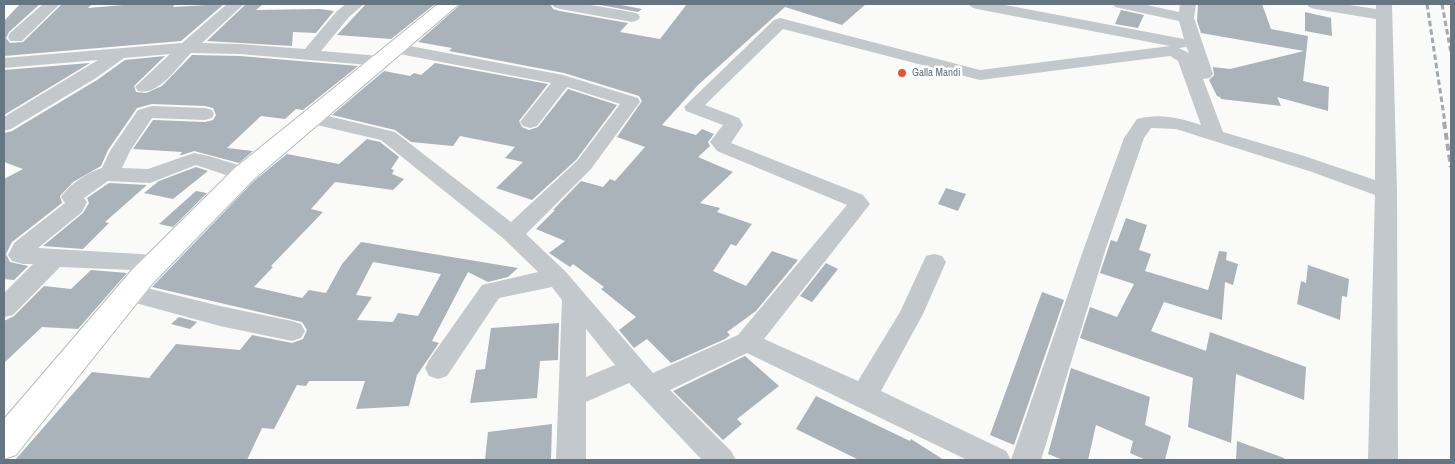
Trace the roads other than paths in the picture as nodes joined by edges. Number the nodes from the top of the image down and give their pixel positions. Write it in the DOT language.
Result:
graph roads {
  1 [pos="52,4"];
  2 [pos="236,4"];
  3 [pos="356,4"];
  4 [pos="449,4"];
  5 [pos="560,4"];
  6 [pos="977,4"];
  7 [pos="1121,4"];
  8 [pos="1316,4"];
  9 [pos="1384,9"];
  10 [pos="1187,11"];
  11 [pos="632,18"];
  12 [pos="16,37"];
  13 [pos="1195,46"];
  14 [pos="187,48"];
  15 [pos="119,54"];
  16 [pos="387,54"];
  17 [pos="309,55"];
  18 [pos="4,63"];
  19 [pos="563,80"];
  20 [pos="144,86"];
  21 [pos="205,114"];
  22 [pos="311,118"];
  23 [pos="530,122"];
  24 [pos="4,125"];
  25 [pos="1215,136"];
  26 [pos="1312,166"];
  27 [pos="110,173"];
  28 [pos="244,174"];
  29 [pos="1386,191"];
  30 [pos="512,234"];
  31 [pos="12,256"];
  32 [pos="53,258"];
  33 [pos="934,262"];
  34 [pos="156,263"];
  35 [pos="556,277"];
  36 [pos="130,292"];
  37 [pos="574,301"];
  38 [pos="4,308"];
  39 [pos="292,331"];
  40 [pos="747,342"];
  41 [pos="438,368"];
  42 [pos="641,378"];
  43 [pos="573,395"];
  44 [pos="864,396"];
  45 [pos="4,444"];
  46 [pos="571,460"];
  47 [pos="721,460"];
  48 [pos="996,460"];
  49 [pos="1026,460"];
  50 [pos="1383,460"];
  1 -- 12 [label="street"];
  2 -- 14 [label="street"];
  3 -- 17 [label="street"];
  4 -- 16 [label="main road"];
  5 -- 11 [label="street"];
  6 -- 13 [label="street"];
  7 -- 10 [label="street"];
  8 -- 9 [label="street"];
  9 -- 29 [label="street"];
  10 -- 13 [label="street"];
  13 -- 26 [label="street"];
  14 -- 15 [label="street"];
  14 -- 17 [label="street"];
  14 -- 20 [label="street"];
  15 -- 18 [label="street"];
  15 -- 24 [label="street"];
  16 -- 17 [label="street"];
  16 -- 19 [label="street"];
  16 -- 22 [label="main road"];
  19 -- 23 [label="street"];
  19 -- 30 [label="street"];
  21 -- 27 [label="street"];
  22 -- 28 [label="main road"];
  22 -- 30 [label="street"];
  25 -- 26 [label="street"];
  25 -- 40 [label="street"];
  25 -- 49 [label="street"];
  26 -- 29 [label="street"];
  27 -- 28 [label="street"];
  27 -- 31 [label="street"];
  28 -- 34 [label="main road"];
  29 -- 50 [label="street"];
  30 -- 35 [label="street"];
  31 -- 32 [label="street"];
  32 -- 34 [label="street"];
  32 -- 38 [label="street"];
  33 -- 44 [label="street"];
  34 -- 36 [label="main road"];
  35 -- 37 [label="street"];
  35 -- 41 [label="street"];
  36 -- 39 [label="street"];
  36 -- 45 [label="main road"];
  37 -- 42 [label="street"];
  37 -- 43 [label="street"];
  40 -- 42 [label="street"];
  40 -- 44 [label="street"];
  42 -- 43 [label="street"];
  42 -- 47 [label="street"];
  43 -- 46 [label="street"];
  44 -- 48 [label="street"];
}
